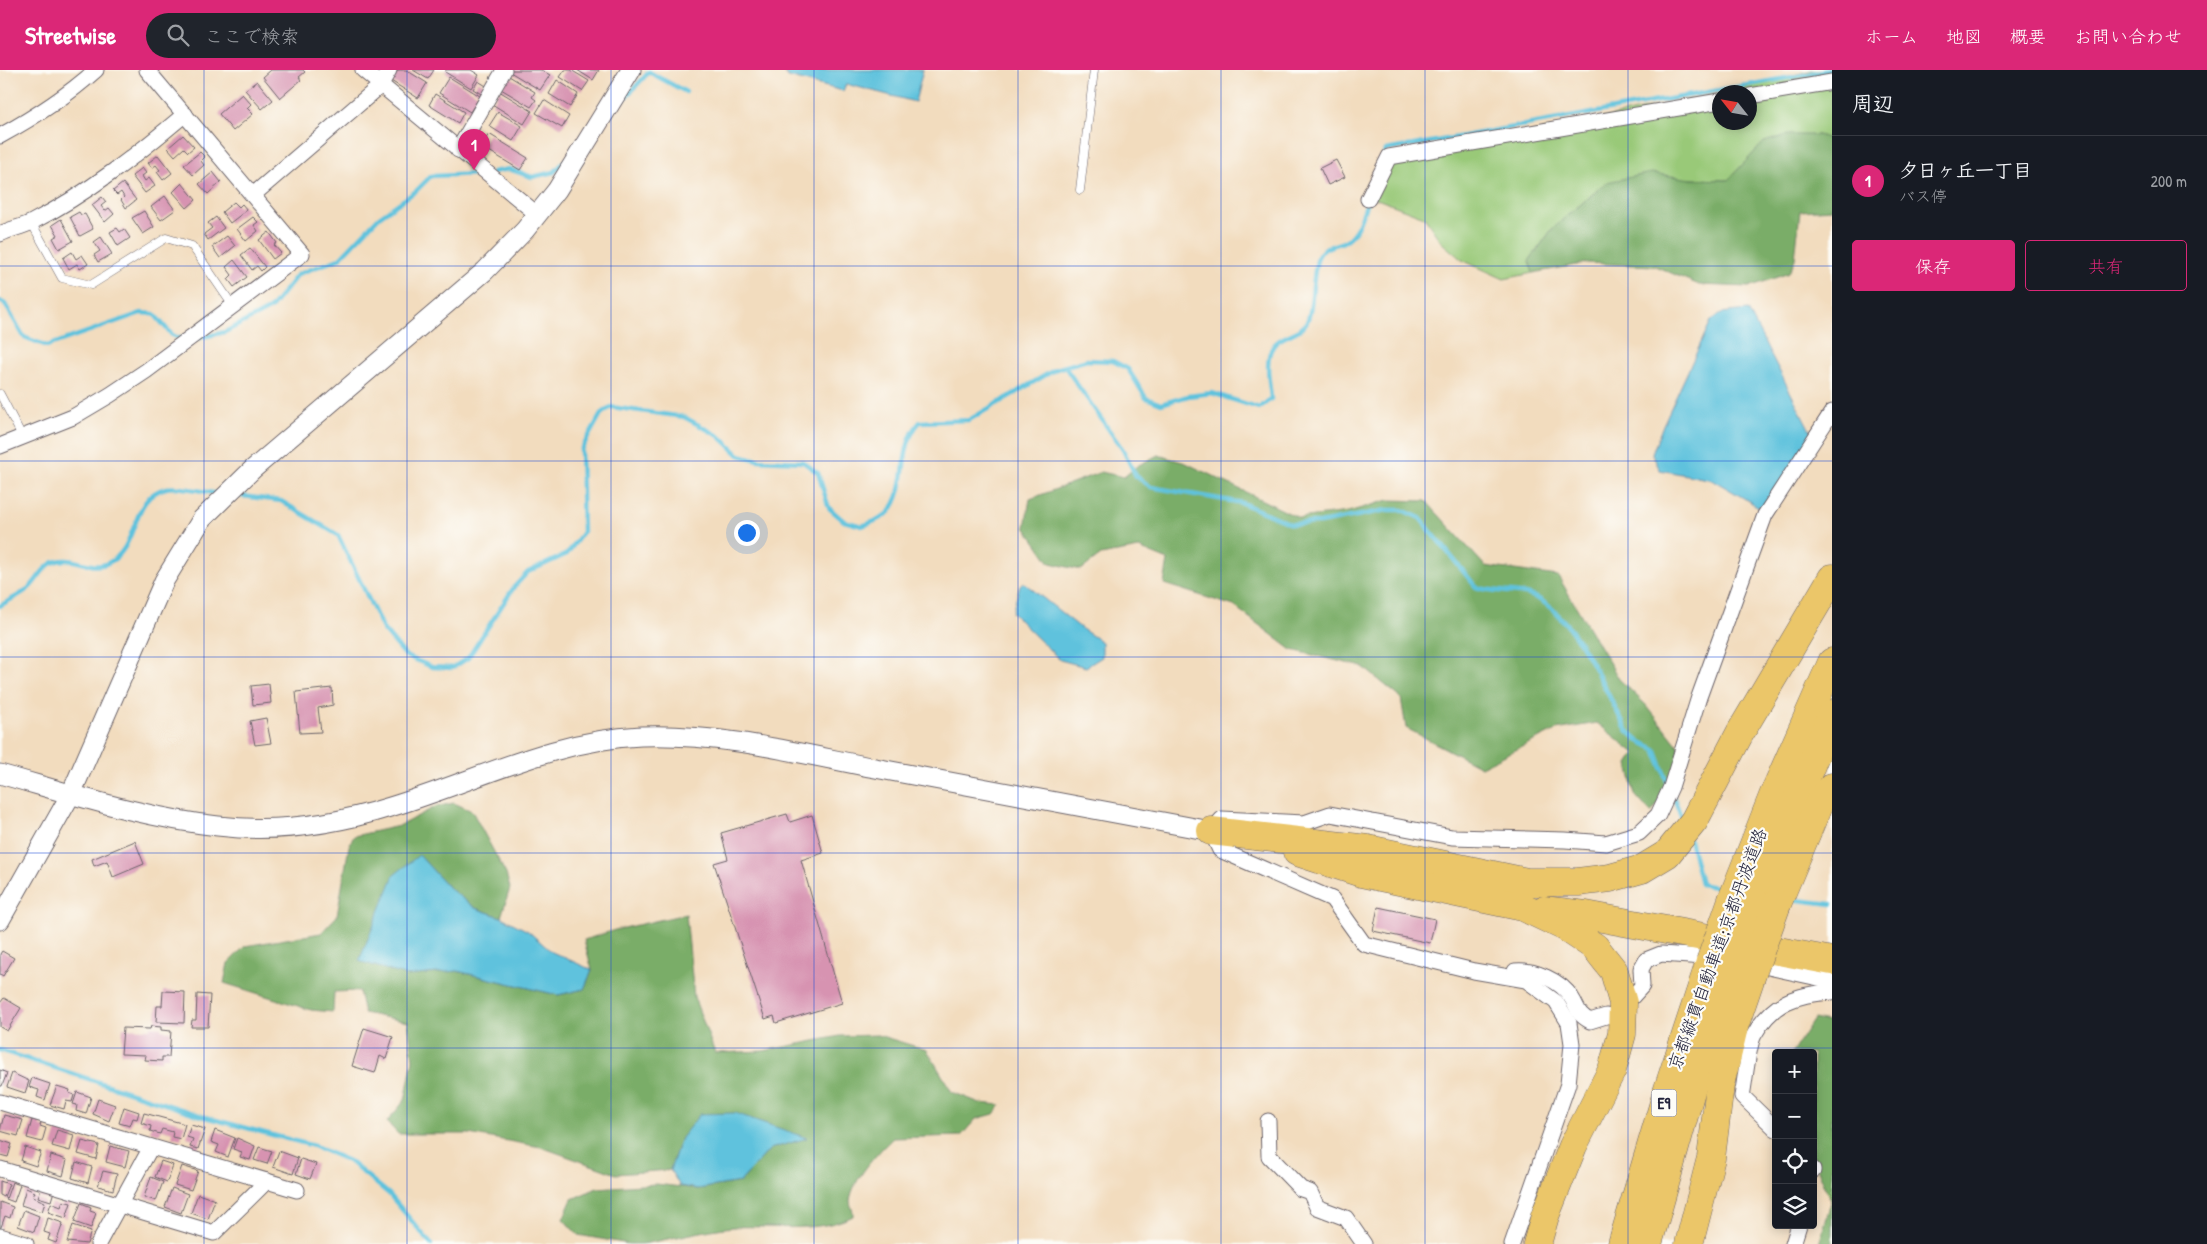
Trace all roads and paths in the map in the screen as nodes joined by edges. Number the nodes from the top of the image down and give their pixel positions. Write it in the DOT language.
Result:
graph roads {
  1 [pos="96,70"];
  2 [pos="147,70"];
  3 [pos="363,70"];
  4 [pos="389,70"];
  5 [pos="504,70"];
  6 [pos="631,70"];
  7 [pos="1094,70"];
  8 [pos="1832,82"];
  9 [pos="380,86"];
  10 [pos="1757,95"];
  11 [pos="1712,102"];
  12 [pos="184,114"];
  13 [pos="0,136"];
  14 [pos="458,150"];
  15 [pos="1080,190"];
  16 [pos="253,195"];
  17 [pos="1368,199"];
  18 [pos="538,215"];
  19 [pos="32,222"];
  20 [pos="0,234"];
  21 [pos="233,306"];
  22 [pos="0,394"];
  23 [pos="1832,412"];
  24 [pos="22,436"];
  25 [pos="0,446"];
  26 [pos="1832,578"];
  27 [pos="1832,662"];
  28 [pos="1832,714"];
  29 [pos="0,774"];
  30 [pos="1832,787"];
  31 [pos="71,794"];
  32 [pos="1221,832"];
  33 [pos="1525,895"];
  34 [pos="1755,901"];
  35 [pos="0,920"];
  36 [pos="1832,946"];
  37 [pos="1832,961"];
  38 [pos="1731,966"];
  39 [pos="1492,974"];
  40 [pos="1832,980"];
  41 [pos="1832,992"];
  42 [pos="1632,997"];
  43 [pos="1606,1016"];
  44 [pos="0,1102"];
  45 [pos="1268,1121"];
  46 [pos="1772,1125"];
  47 [pos="151,1147"];
  48 [pos="0,1169"];
  49 [pos="267,1181"];
  50 [pos="297,1190"];
  51 [pos="120,1205"];
  52 [pos="1798,1229"];
  53 [pos="0,1236"];
  54 [pos="26,1244"];
  55 [pos="98,1244"];
  56 [pos="1364,1244"];
  57 [pos="1512,1244"];
  58 [pos="1537,1244"];
  59 [pos="1622,1244"];
  60 [pos="1648,1244"];
  61 [pos="1689,1244"];
  62 [pos="1794,1244"];
  1 -- 13 [label="street"];
  2 -- 12 [label="street"];
  3 -- 9 [label="street"];
  4 -- 9 [label="street"];
  5 -- 14 [label="street"];
  6 -- 18 [label="street"];
  7 -- 15 [label="lane"];
  8 -- 10 [label="street"];
  9 -- 14 [label="street"];
  9 -- 16 [label="street"];
  11 -- 17 [label="street"];
  12 -- 16 [label="street"];
  12 -- 19 [label="street"];
  14 -- 18 [label="street"];
  16 -- 21 [label="street"];
  18 -- 31 [label="street"];
  19 -- 20 [label="street"];
  19 -- 21 [label="lane"];
  21 -- 24 [label="street"];
  22 -- 24 [label="lane"];
  23 -- 32 [label="street"];
  24 -- 25 [label="street"];
  26 -- 33 [label="highway"];
  27 -- 34 [label="highway, 京都縦貫自動車道;京都丹波道路 / E9"];
  28 -- 34 [label="highway, 京都縦貫自動車道;京都丹波道路 / E9"];
  29 -- 31 [label="street"];
  30 -- 34 [label="highway"];
  31 -- 32 [label="street"];
  31 -- 35 [label="street"];
  32 -- 33 [label="highway"];
  32 -- 39 [label="street"];
  33 -- 36 [label="highway"];
  33 -- 37 [label="highway"];
  33 -- 58 [label="highway"];
  34 -- 38 [label="highway, bridge"];
  34 -- 38 [label="highway, 京都縦貫自動車道;京都丹波道路 / E9, bridge"];
  38 -- 59 [label="highway, 京都縦貫自動車道;京都丹波道路 / E9"];
  38 -- 60 [label="highway, 京都縦貫自動車道;京都丹波道路 / E9"];
  38 -- 61 [label="highway"];
  39 -- 43 [label="street"];
  39 -- 57 [label="street"];
  40 -- 42 [label="street"];
  41 -- 46 [label="street"];
  44 -- 47 [label="street"];
  45 -- 56 [label="street"];
  47 -- 49 [label="street"];
  47 -- 51 [label="street"];
  48 -- 51 [label="street"];
  49 -- 50 [label="street"];
  49 -- 51 [label="street"];
  51 -- 55 [label="street"];
  52 -- 62 [label="street"];
  53 -- 54 [label="street"];
}
